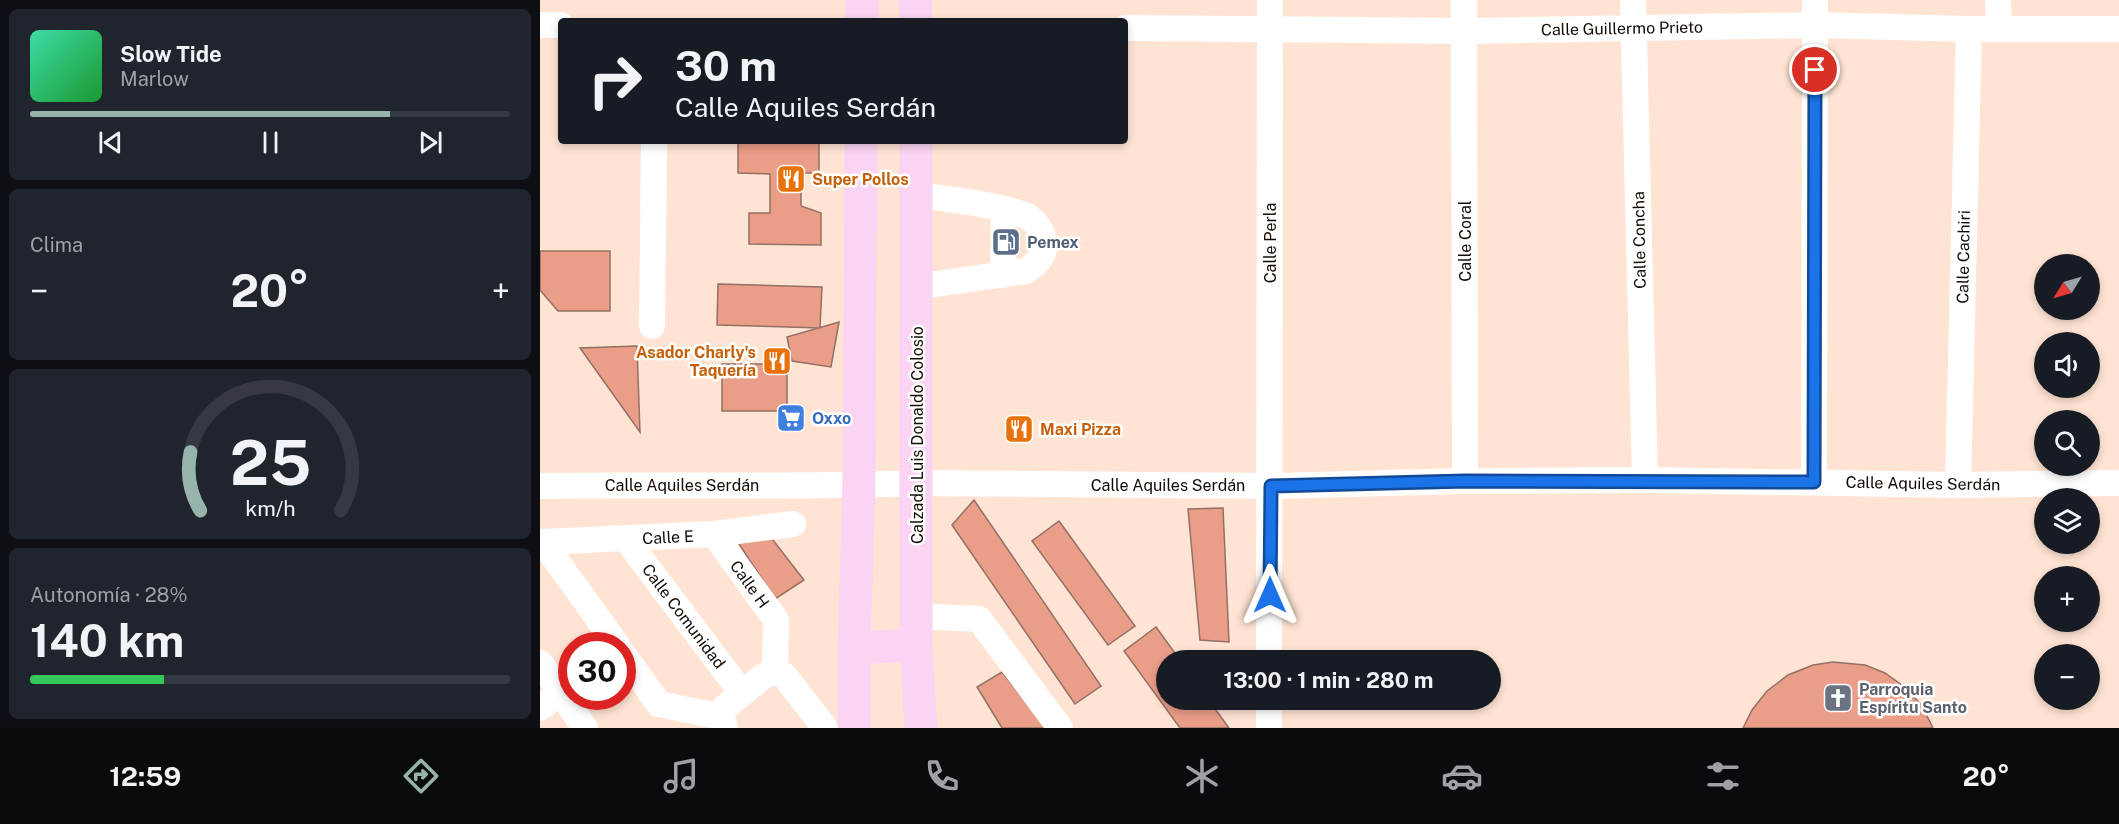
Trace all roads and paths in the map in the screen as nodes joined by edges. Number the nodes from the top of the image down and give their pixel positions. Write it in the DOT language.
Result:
graph roads {
  1 [pos="862,0"];
  2 [pos="915,0"];
  3 [pos="1270,0"];
  4 [pos="1464,0"];
  5 [pos="1633,0"];
  6 [pos="1998,0"];
  7 [pos="1815,12"];
  8 [pos="862,18"];
  9 [pos="916,18"];
  10 [pos="540,25"];
  11 [pos="558,25"];
  12 [pos="1999,27"];
  13 [pos="1128,28"];
  14 [pos="1633,28"];
  15 [pos="1969,28"];
  16 [pos="2119,29"];
  17 [pos="1270,30"];
  18 [pos="1465,31"];
  19 [pos="654,144"];
  20 [pos="861,144"];
  21 [pos="916,144"];
  22 [pos="916,195"];
  23 [pos="1004,210"];
  24 [pos="1003,275"];
  25 [pos="916,287"];
  26 [pos="652,326"];
  27 [pos="1645,480"];
  28 [pos="1465,481"];
  29 [pos="1814,482"];
  30 [pos="917,483"];
  31 [pos="2119,483"];
  32 [pos="859,485"];
  33 [pos="1958,485"];
  34 [pos="540,486"];
  35 [pos="1271,486"];
  36 [pos="793,525"];
  37 [pos="714,534"];
  38 [pos="626,539"];
  39 [pos="917,630"];
  40 [pos="608,632"];
  41 [pos="854,648"];
  42 [pos="1269,650"];
  43 [pos="540,663"];
  44 [pos="636,672"];
  45 [pos="775,672"];
  46 [pos="558,688"];
  47 [pos="742,693"];
  48 [pos="558,694"];
  49 [pos="540,708"];
  50 [pos="573,710"];
  51 [pos="1269,710"];
  52 [pos="723,723"];
  53 [pos="585,728"];
  54 [pos="825,728"];
  55 [pos="854,728"];
  56 [pos="921,728"];
  57 [pos="1060,728"];
  58 [pos="1269,728"];
  1 -- 8 [label="main road"];
  2 -- 9 [label="main road"];
  3 -- 17 [label="street, Calle Perla"];
  4 -- 18 [label="street, Calle Coral"];
  5 -- 14 [label="street, Calle Concha"];
  6 -- 12 [label="street"];
  7 -- 14 [label="street, Calle Guillermo Prieto"];
  7 -- 15 [label="street, Calle Guillermo Prieto"];
  7 -- 29 [label="street"];
  10 -- 11 [label="street"];
  12 -- 15 [label="street, Calle Guillermo Prieto"];
  12 -- 16 [label="street, Calle Guillermo Prieto"];
  13 -- 17 [label="street, Calle Guillermo Prieto"];
  14 -- 18 [label="street, Calle Guillermo Prieto"];
  14 -- 27 [label="street, Calle Concha"];
  15 -- 33 [label="street, Calle Cachiri"];
  17 -- 18 [label="street, Calle Guillermo Prieto"];
  17 -- 35 [label="street, Calle Perla"];
  18 -- 28 [label="street, Calle Coral"];
  19 -- 26 [label="street"];
  20 -- 32 [label="main road"];
  21 -- 22 [label="main road, Calzada Luis Donaldo Colosio"];
  22 -- 23 [label="street"];
  22 -- 25 [label="main road, Calzada Luis Donaldo Colosio"];
  23 -- 24 [label="street"];
  23 -- 24 [label="street"];
  24 -- 25 [label="street"];
  25 -- 30 [label="main road, Calzada Luis Donaldo Colosio"];
  27 -- 28 [label="street, Calle Aquiles Serdán"];
  27 -- 29 [label="street, Calle Aquiles Serdán"];
  28 -- 35 [label="street, Calle Aquiles Serdán"];
  29 -- 33 [label="street, Calle Aquiles Serdán"];
  30 -- 32 [label="street, Calle Aquiles Serdán"];
  30 -- 35 [label="street, Calle Aquiles Serdán"];
  30 -- 39 [label="main road, Calzada Luis Donaldo Colosio"];
  31 -- 33 [label="street, Calle Aquiles Serdán"];
  32 -- 34 [label="street, Calle Aquiles Serdán"];
  32 -- 41 [label="main road"];
  35 -- 42 [label="street, Calle Perla"];
  36 -- 37 [label="street, Calle E"];
  37 -- 38 [label="street, Calle E"];
  37 -- 45 [label="street, Calle H"];
  38 -- 40 [label="street, Calle E"];
  38 -- 47 [label="street, Calle Comunidad"];
  39 -- 41 [label="main road"];
  39 -- 56 [label="main road, Calzada Luis Donaldo Colosio"];
  39 -- 57 [label="street"];
  41 -- 55 [label="main road"];
  43 -- 46 [label="street"];
  44 -- 52 [label="street"];
  45 -- 47 [label="street"];
  45 -- 54 [label="street"];
  47 -- 52 [label="street"];
  48 -- 49 [label="street"];
  50 -- 53 [label="street"];
  51 -- 58 [label="street"];
}
